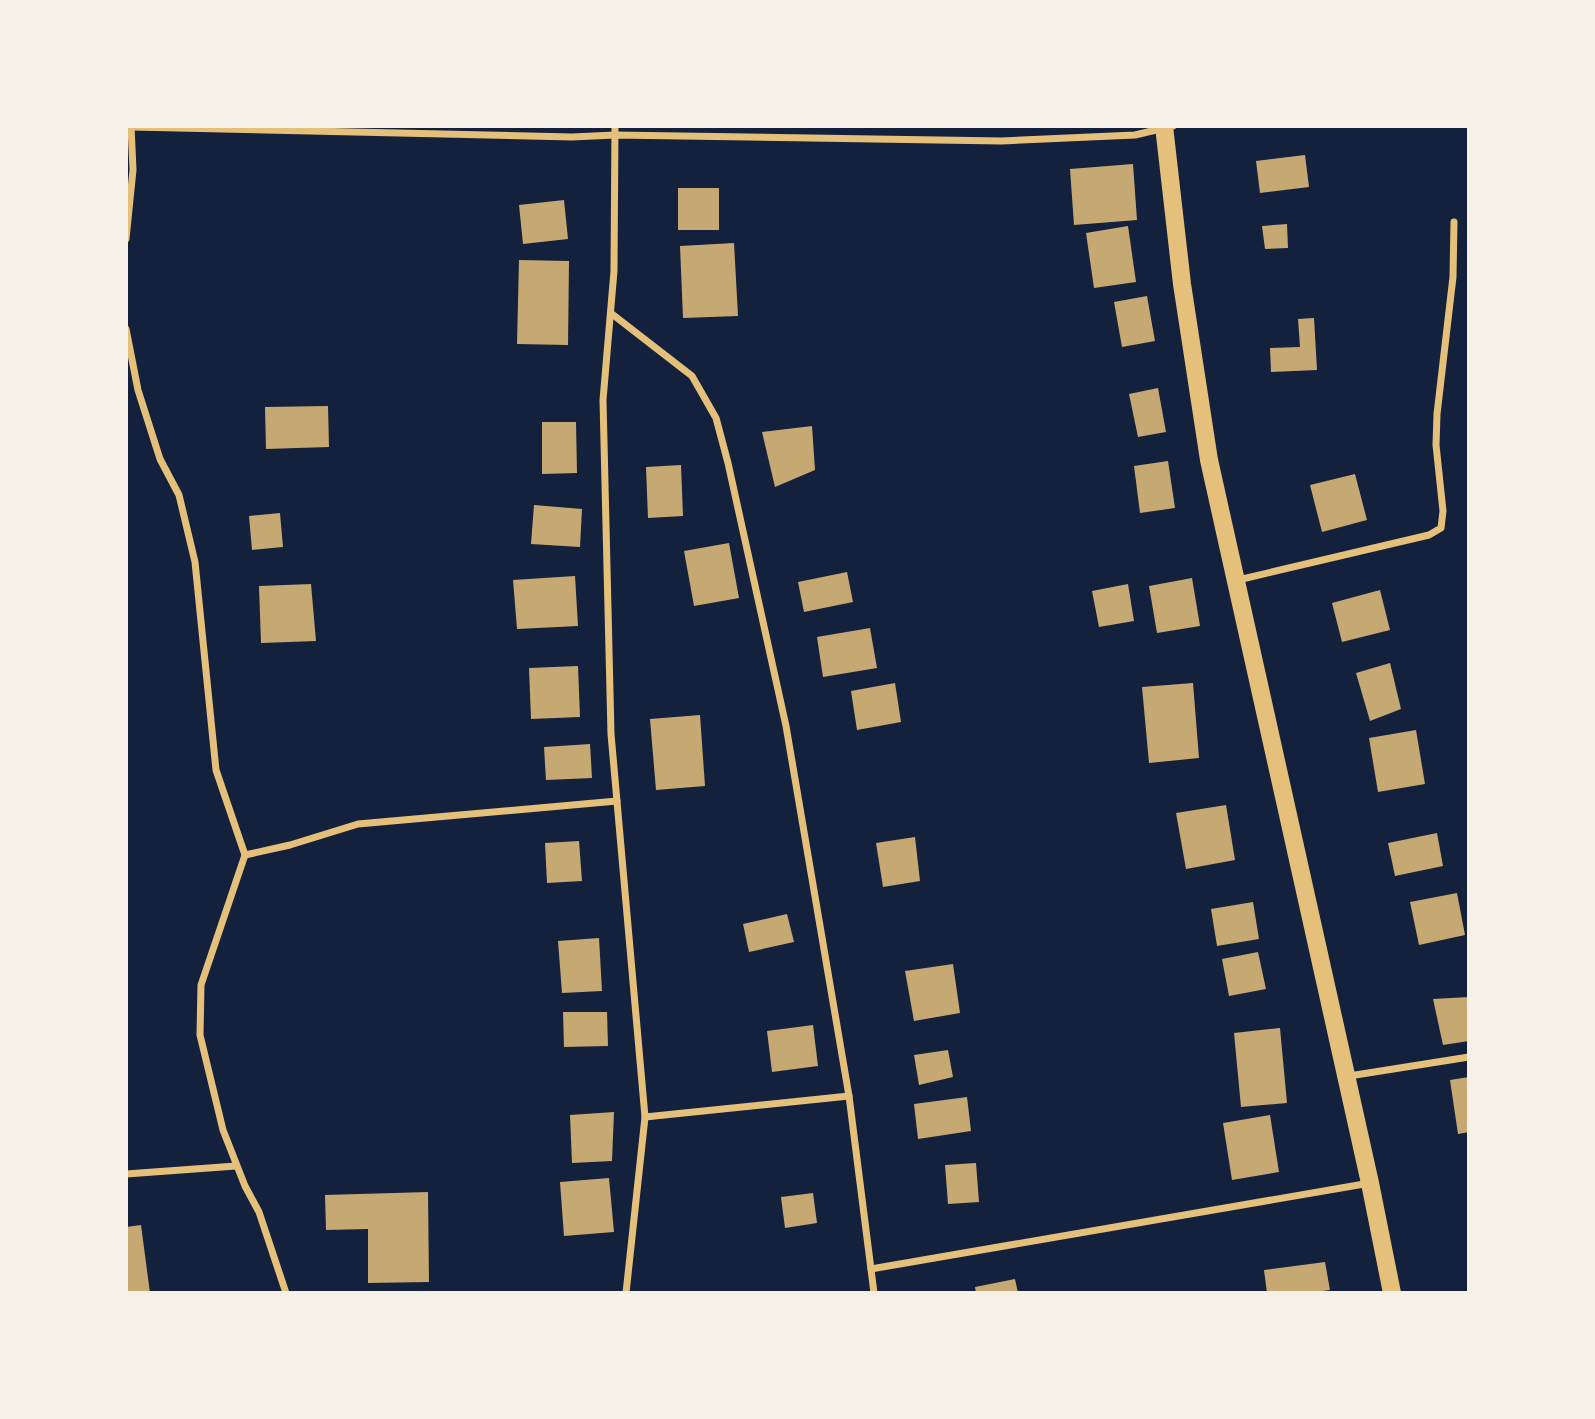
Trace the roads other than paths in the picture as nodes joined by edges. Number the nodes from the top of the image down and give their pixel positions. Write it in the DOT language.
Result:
graph roads {
  1 [pos="615,126"];
  2 [pos="132,127"];
  3 [pos="202,127"];
  4 [pos="1167,127"];
  5 [pos="615,135"];
  6 [pos="1454,222"];
  7 [pos="126,239"];
  8 [pos="612,314"];
  9 [pos="126,329"];
  10 [pos="1236,580"];
  11 [pos="617,801"];
  12 [pos="245,855"];
  13 [pos="1469,1057"];
  14 [pos="1345,1077"];
  15 [pos="849,1096"];
  16 [pos="645,1118"];
  17 [pos="236,1166"];
  18 [pos="126,1174"];
  19 [pos="1370,1183"];
  20 [pos="871,1269"];
  21 [pos="286,1293"];
  22 [pos="626,1293"];
  23 [pos="874,1293"];
  24 [pos="1392,1293"];
  1 -- 5 [label="street"];
  2 -- 3 [label="street"];
  2 -- 7 [label="street"];
  3 -- 5 [label="street"];
  4 -- 5 [label="street"];
  4 -- 10 [label="main road"];
  5 -- 8 [label="street"];
  6 -- 10 [label="street"];
  8 -- 11 [label="street"];
  8 -- 15 [label="street"];
  9 -- 12 [label="street"];
  10 -- 14 [label="main road"];
  11 -- 12 [label="street"];
  11 -- 16 [label="street"];
  12 -- 17 [label="street"];
  13 -- 14 [label="street"];
  14 -- 19 [label="main road"];
  15 -- 16 [label="street"];
  15 -- 20 [label="street"];
  16 -- 22 [label="street"];
  17 -- 18 [label="street"];
  17 -- 21 [label="street"];
  19 -- 20 [label="street"];
  19 -- 24 [label="main road"];
  20 -- 23 [label="street"];
}
